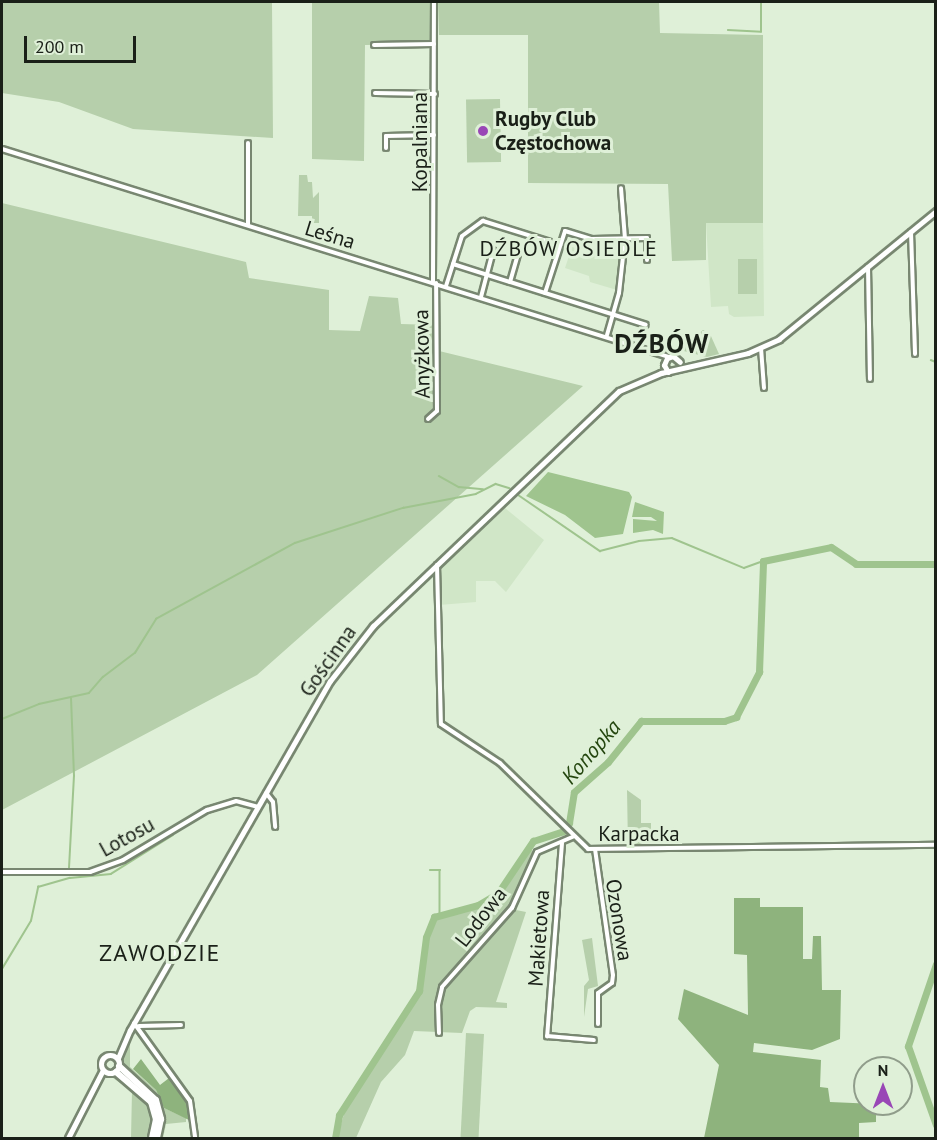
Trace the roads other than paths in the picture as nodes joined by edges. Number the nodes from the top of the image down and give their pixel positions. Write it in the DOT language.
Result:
graph roads {
  1 [pos="434,2"];
  2 [pos="434,44"];
  3 [pos="374,45"];
  4 [pos="375,93"];
  5 [pos="435,94"];
  6 [pos="434,135"];
  7 [pos="248,143"];
  8 [pos="386,148"];
  9 [pos="2,149"];
  10 [pos="621,188"];
  11 [pos="936,211"];
  12 [pos="248,225"];
  13 [pos="911,232"];
  14 [pos="625,239"];
  15 [pos="560,245"];
  16 [pos="494,251"];
  17 [pos="518,255"];
  18 [pos="647,260"];
  19 [pos="453,264"];
  20 [pos="868,266"];
  21 [pos="487,274"];
  22 [pos="435,282"];
  23 [pos="510,282"];
  24 [pos="446,286"];
  25 [pos="545,293"];
  26 [pos="481,297"];
  27 [pos="612,315"];
  28 [pos="646,325"];
  29 [pos="607,335"];
  30 [pos="761,348"];
  31 [pos="650,350"];
  32 [pos="915,354"];
  33 [pos="669,357"];
  34 [pos="680,365"];
  35 [pos="665,367"];
  36 [pos="870,379"];
  37 [pos="764,388"];
  38 [pos="428,419"];
  39 [pos="437,565"];
  40 [pos="266,794"];
  41 [pos="258,808"];
  42 [pos="275,827"];
  43 [pos="573,837"];
  44 [pos="562,843"];
  45 [pos="936,845"];
  46 [pos="595,849"];
  47 [pos="2,872"];
  48 [pos="598,1024"];
  49 [pos="136,1025"];
  50 [pos="181,1025"];
  51 [pos="439,1033"];
  52 [pos="594,1040"];
  53 [pos="115,1056"];
  54 [pos="112,1070"];
  55 [pos="70,1138"];
  56 [pos="152,1138"];
  57 [pos="157,1138"];
  58 [pos="195,1138"];
  1 -- 2 [label="street, Kopalniana"];
  2 -- 3 [label="street"];
  2 -- 5 [label="street, Kopalniana"];
  4 -- 5 [label="street"];
  5 -- 6 [label="street, Kopalniana"];
  6 -- 8 [label="street"];
  6 -- 22 [label="street, Kopalniana"];
  7 -- 12 [label="street"];
  9 -- 12 [label="street, Leśna"];
  10 -- 14 [label="street"];
  11 -- 13 [label="main road"];
  12 -- 22 [label="street, Leśna"];
  13 -- 20 [label="main road"];
  13 -- 32 [label="street"];
  14 -- 15 [label="street"];
  14 -- 18 [label="street"];
  14 -- 27 [label="street"];
  15 -- 19 [label="street"];
  15 -- 25 [label="street"];
  16 -- 21 [label="street"];
  17 -- 23 [label="street"];
  19 -- 21 [label="street"];
  19 -- 24 [label="street"];
  20 -- 30 [label="main road"];
  20 -- 36 [label="street"];
  21 -- 23 [label="street"];
  21 -- 26 [label="street"];
  22 -- 24 [label="street, Leśna"];
  22 -- 38 [label="street, Anyżkowa"];
  23 -- 25 [label="street"];
  24 -- 26 [label="street, Leśna"];
  25 -- 27 [label="street"];
  26 -- 29 [label="street, Leśna"];
  27 -- 28 [label="street"];
  27 -- 29 [label="street"];
  29 -- 31 [label="street, Leśna"];
  30 -- 34 [label="main road"];
  30 -- 37 [label="street"];
  31 -- 33 [label="street, Leśna"];
  31 -- 35 [label="street, Leśna"];
  33 -- 34 [label="main road"];
  33 -- 35 [label="main road"];
  34 -- 35 [label="main road"];
  35 -- 39 [label="main road, Gościnna"];
  39 -- 40 [label="main road, Gościnna"];
  39 -- 43 [label="street, Karpacka"];
  40 -- 41 [label="main road, Gościnna"];
  40 -- 42 [label="street"];
  41 -- 47 [label="street, Lotosu"];
  41 -- 49 [label="main road, Gościnna"];
  43 -- 44 [label="street, Lodowa"];
  43 -- 46 [label="street, Karpacka"];
  44 -- 51 [label="street, Lodowa"];
  44 -- 52 [label="street, Makietowa"];
  45 -- 46 [label="street, Karpacka"];
  46 -- 48 [label="street, Ozonowa"];
  49 -- 50 [label="street"];
  49 -- 53 [label="main road, Gościnna"];
  49 -- 58 [label="street"];
  53 -- 54 [label="main road"];
  53 -- 54 [label="main road, Gościnna"];
  54 -- 55 [label="main road"];
  54 -- 56 [label="highway"];
  54 -- 57 [label="highway"];
}
